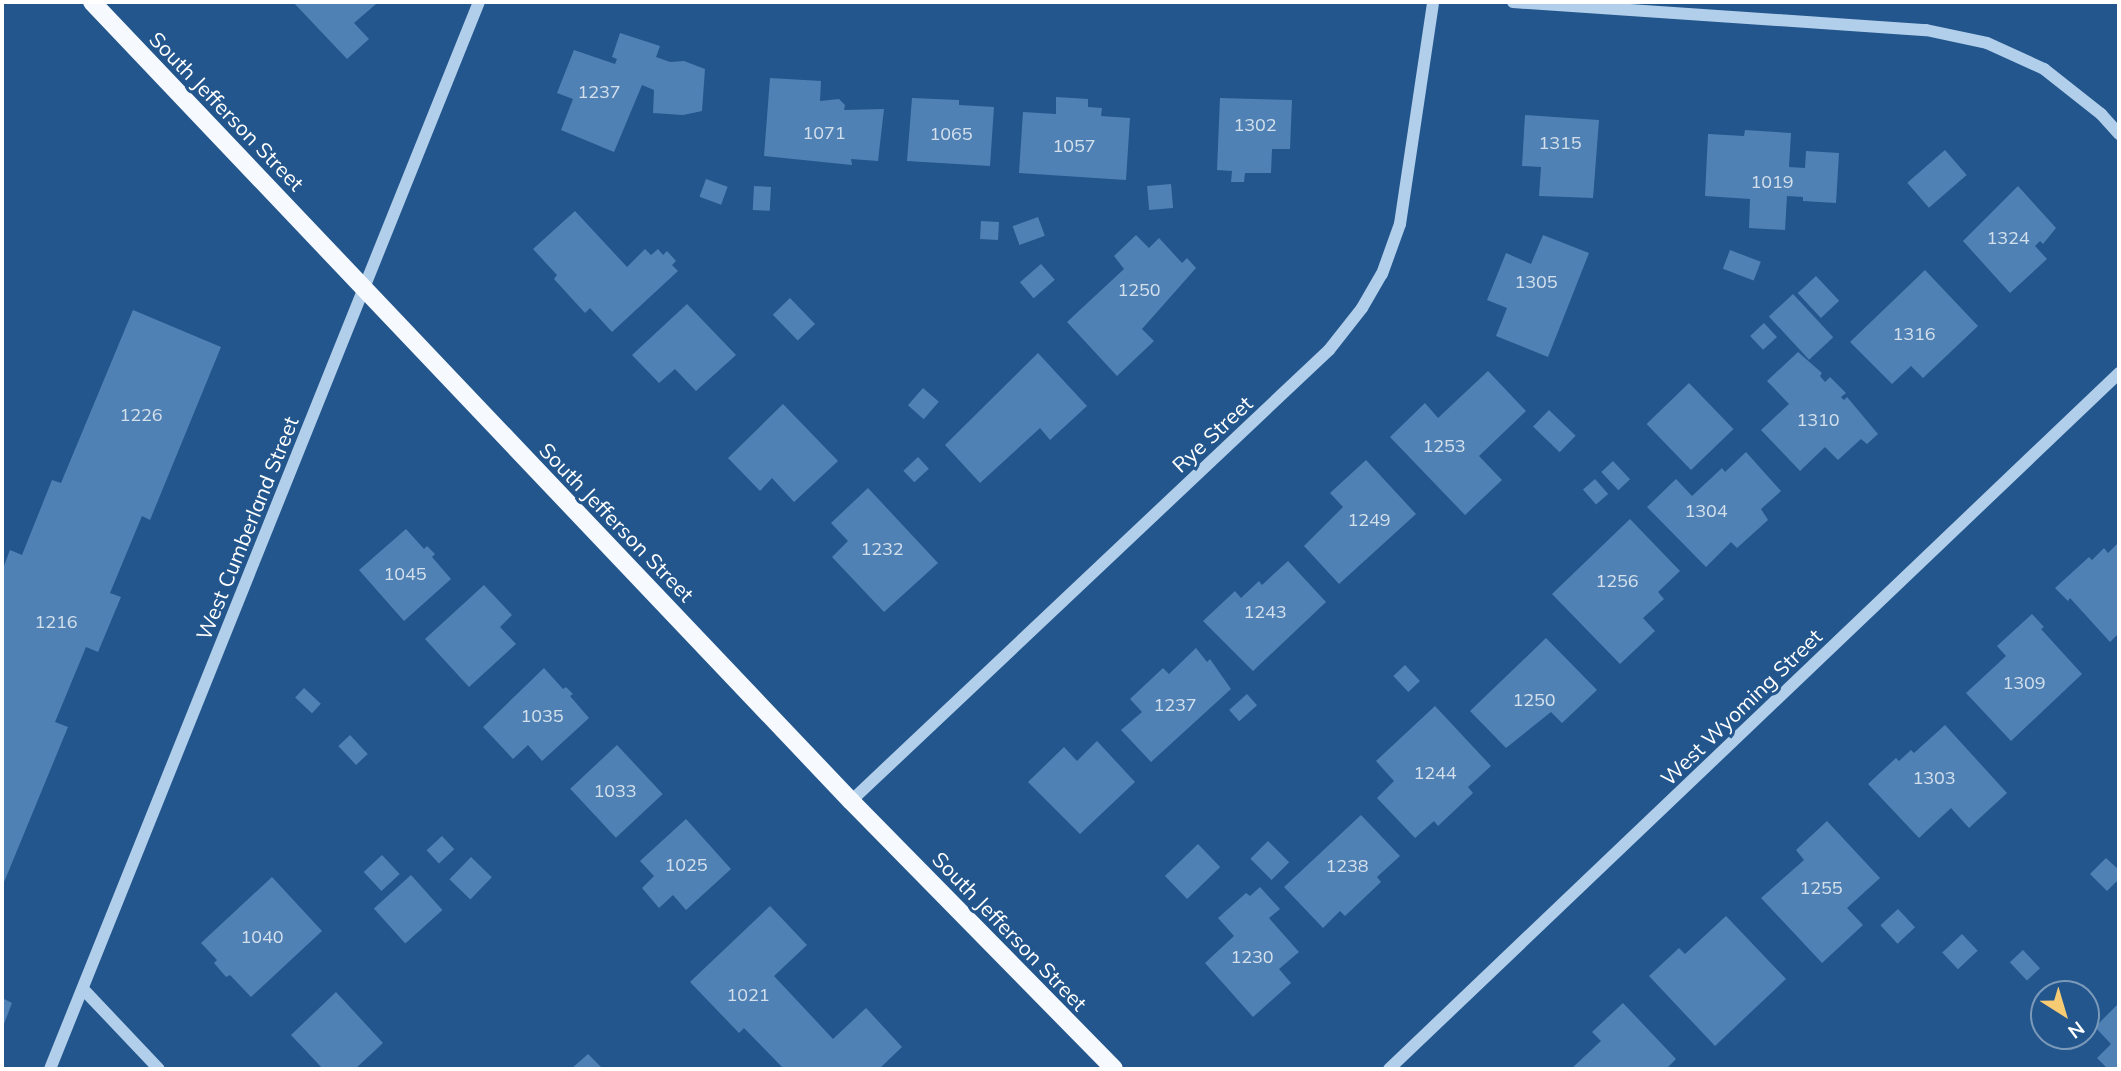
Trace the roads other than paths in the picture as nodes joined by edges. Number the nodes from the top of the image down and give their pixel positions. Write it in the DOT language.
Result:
graph roads {
  1 [pos="92,2"];
  2 [pos="479,2"];
  3 [pos="1433,2"];
  4 [pos="1513,2"];
  5 [pos="2119,134"];
  6 [pos="364,288"];
  7 [pos="2119,373"];
  8 [pos="851,801"];
  9 [pos="83,989"];
  10 [pos="50,1069"];
  11 [pos="159,1069"];
  12 [pos="1114,1069"];
  13 [pos="1389,1069"];
  1 -- 6 [label="main road, South Jefferson Street"];
  2 -- 6 [label="street, West Cumberland Street"];
  3 -- 8 [label="street, Rye Street"];
  4 -- 5 [label="street"];
  6 -- 8 [label="main road, South Jefferson Street"];
  6 -- 9 [label="street, West Cumberland Street"];
  7 -- 13 [label="street, West Wyoming Street"];
  8 -- 12 [label="main road, South Jefferson Street"];
  9 -- 10 [label="street, West Cumberland Street"];
  9 -- 11 [label="street"];
}
